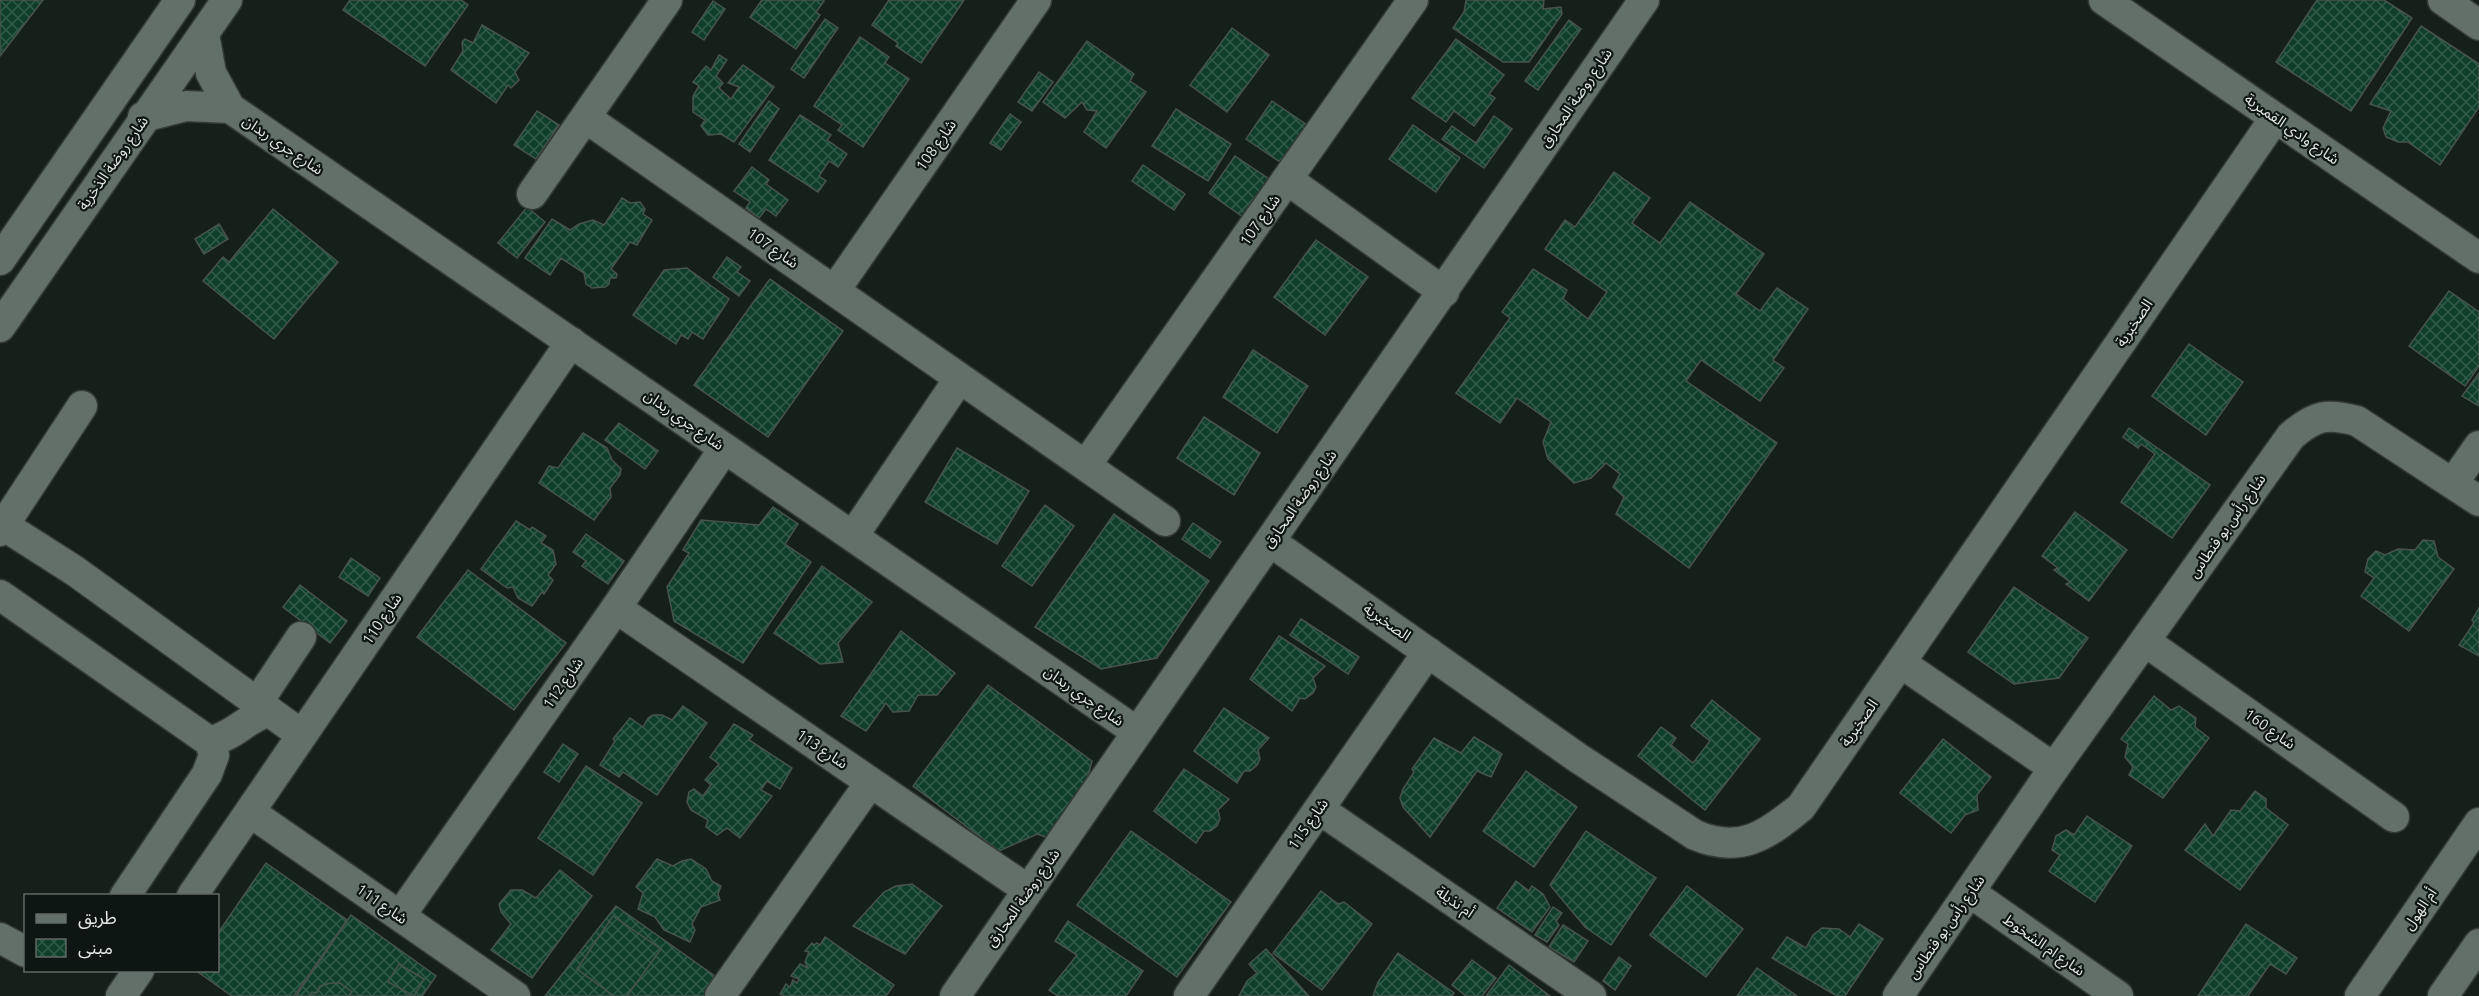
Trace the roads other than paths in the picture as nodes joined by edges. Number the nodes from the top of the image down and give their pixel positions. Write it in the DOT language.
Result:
graph roads {
  1 [pos="180,0"];
  2 [pos="227,0"];
  3 [pos="667,0"];
  4 [pos="1036,0"];
  5 [pos="1413,0"];
  6 [pos="1644,0"];
  7 [pos="2104,0"];
  8 [pos="2443,0"];
  9 [pos="2479,25"];
  10 [pos="204,34"];
  11 [pos="230,108"];
  12 [pos="143,117"];
  13 [pos="2275,117"];
  14 [pos="586,118"];
  15 [pos="1288,180"];
  16 [pos="532,194"];
  17 [pos="2479,258"];
  18 [pos="0,260"];
  19 [pos="835,290"];
  20 [pos="1444,292"];
  21 [pos="0,327"];
  22 [pos="571,342"];
  23 [pos="959,379"];
  24 [pos="82,406"];
  25 [pos="2479,446"];
  26 [pos="724,449"];
  27 [pos="1086,465"];
  28 [pos="2453,483"];
  29 [pos="2479,501"];
  30 [pos="1165,521"];
  31 [pos="2,528"];
  32 [pos="853,536"];
  33 [pos="1271,542"];
  34 [pos="0,595"];
  35 [pos="616,608"];
  36 [pos="301,637"];
  37 [pos="2146,642"];
  38 [pos="1428,652"];
  39 [pos="1901,663"];
  40 [pos="263,707"];
  41 [pos="1137,732"];
  42 [pos="302,735"];
  43 [pos="210,742"];
  44 [pos="2054,768"];
  45 [pos="870,783"];
  46 [pos="1319,809"];
  47 [pos="250,812"];
  48 [pos="2394,817"];
  49 [pos="2479,823"];
  50 [pos="1028,890"];
  51 [pos="1971,893"];
  52 [pos="126,894"];
  53 [pos="193,894"];
  54 [pos="400,916"];
  55 [pos="0,938"];
  56 [pos="2479,944"];
  57 [pos="24,951"];
  58 [pos="138,972"];
  59 [pos="121,996"];
  60 [pos="515,996"];
  61 [pos="720,996"];
  62 [pos="955,996"];
  63 [pos="1189,996"];
  64 [pos="1591,996"];
  65 [pos="1899,996"];
  66 [pos="2118,996"];
  67 [pos="2361,996"];
  68 [pos="2443,996"];
  1 -- 18 [label="street"];
  2 -- 10 [label="street, شارع روضة الذخرية"];
  3 -- 14 [label="street"];
  4 -- 19 [label="street, شارع 108"];
  5 -- 15 [label="street, شارع 107"];
  6 -- 20 [label="street, شارع روضة المحارق"];
  7 -- 13 [label="street, شارع وادي القميرية"];
  8 -- 9 [label="street"];
  10 -- 11 [label="street, شارع جري ربدان"];
  10 -- 12 [label="street, شارع روضة الذخرية"];
  11 -- 12 [label="street, شارع جري ربدان"];
  11 -- 22 [label="street, شارع جري ربدان"];
  12 -- 21 [label="street, شارع روضة الذخرية"];
  13 -- 17 [label="street, شارع وادي القميرية"];
  13 -- 39 [label="street, الصخبرية"];
  14 -- 16 [label="street"];
  14 -- 19 [label="street, شارع 107"];
  15 -- 20 [label="street, شارع 107"];
  15 -- 27 [label="street, شارع 107"];
  19 -- 23 [label="street, شارع 107"];
  20 -- 33 [label="street, شارع روضة المحارق"];
  22 -- 26 [label="street, شارع جري ربدان"];
  22 -- 42 [label="street, شارع 110"];
  23 -- 27 [label="street, شارع 107"];
  23 -- 32 [label="street"];
  24 -- 31 [label="street"];
  25 -- 28 [label="street"];
  26 -- 32 [label="street, شارع جري ربدان"];
  26 -- 35 [label="street, شارع 112"];
  27 -- 30 [label="street, شارع 107"];
  28 -- 29 [label="street, شارع رأس بو فنطاس"];
  28 -- 37 [label="street, شارع رأس بو فنطاس"];
  31 -- 40 [label="street"];
  32 -- 41 [label="street, شارع جري ربدان"];
  33 -- 38 [label="street, الصخبرية"];
  33 -- 41 [label="street, شارع روضة المحارق"];
  34 -- 43 [label="street"];
  35 -- 45 [label="street, شارع 113"];
  35 -- 54 [label="street, شارع 112"];
  36 -- 40 [label="street"];
  37 -- 44 [label="street, شارع رأس بو فنطاس"];
  37 -- 48 [label="street, شارع 160"];
  38 -- 39 [label="street, الصخبرية"];
  38 -- 46 [label="street, شارع 115"];
  39 -- 44 [label="street"];
  40 -- 42 [label="street"];
  40 -- 43 [label="street"];
  41 -- 50 [label="street, شارع روضة المحارق"];
  42 -- 47 [label="street, شارع 110"];
  43 -- 52 [label="street"];
  44 -- 51 [label="street, شارع رأس بو فنطاس"];
  45 -- 50 [label="street, شارع 113"];
  45 -- 61 [label="street"];
  46 -- 63 [label="street, شارع 115"];
  46 -- 64 [label="street, أم نذيلة"];
  47 -- 53 [label="street, شارع 110"];
  47 -- 54 [label="street, شارع 111"];
  49 -- 67 [label="street, أم الهول"];
  50 -- 62 [label="street, شارع روضة المحارق"];
  51 -- 65 [label="street, شارع رأس بو فنطاس"];
  51 -- 66 [label="street, شارع ام الشخوط"];
  54 -- 60 [label="street, شارع 111"];
  55 -- 57 [label="street"];
  56 -- 68 [label="street"];
  58 -- 59 [label="street"];
}
